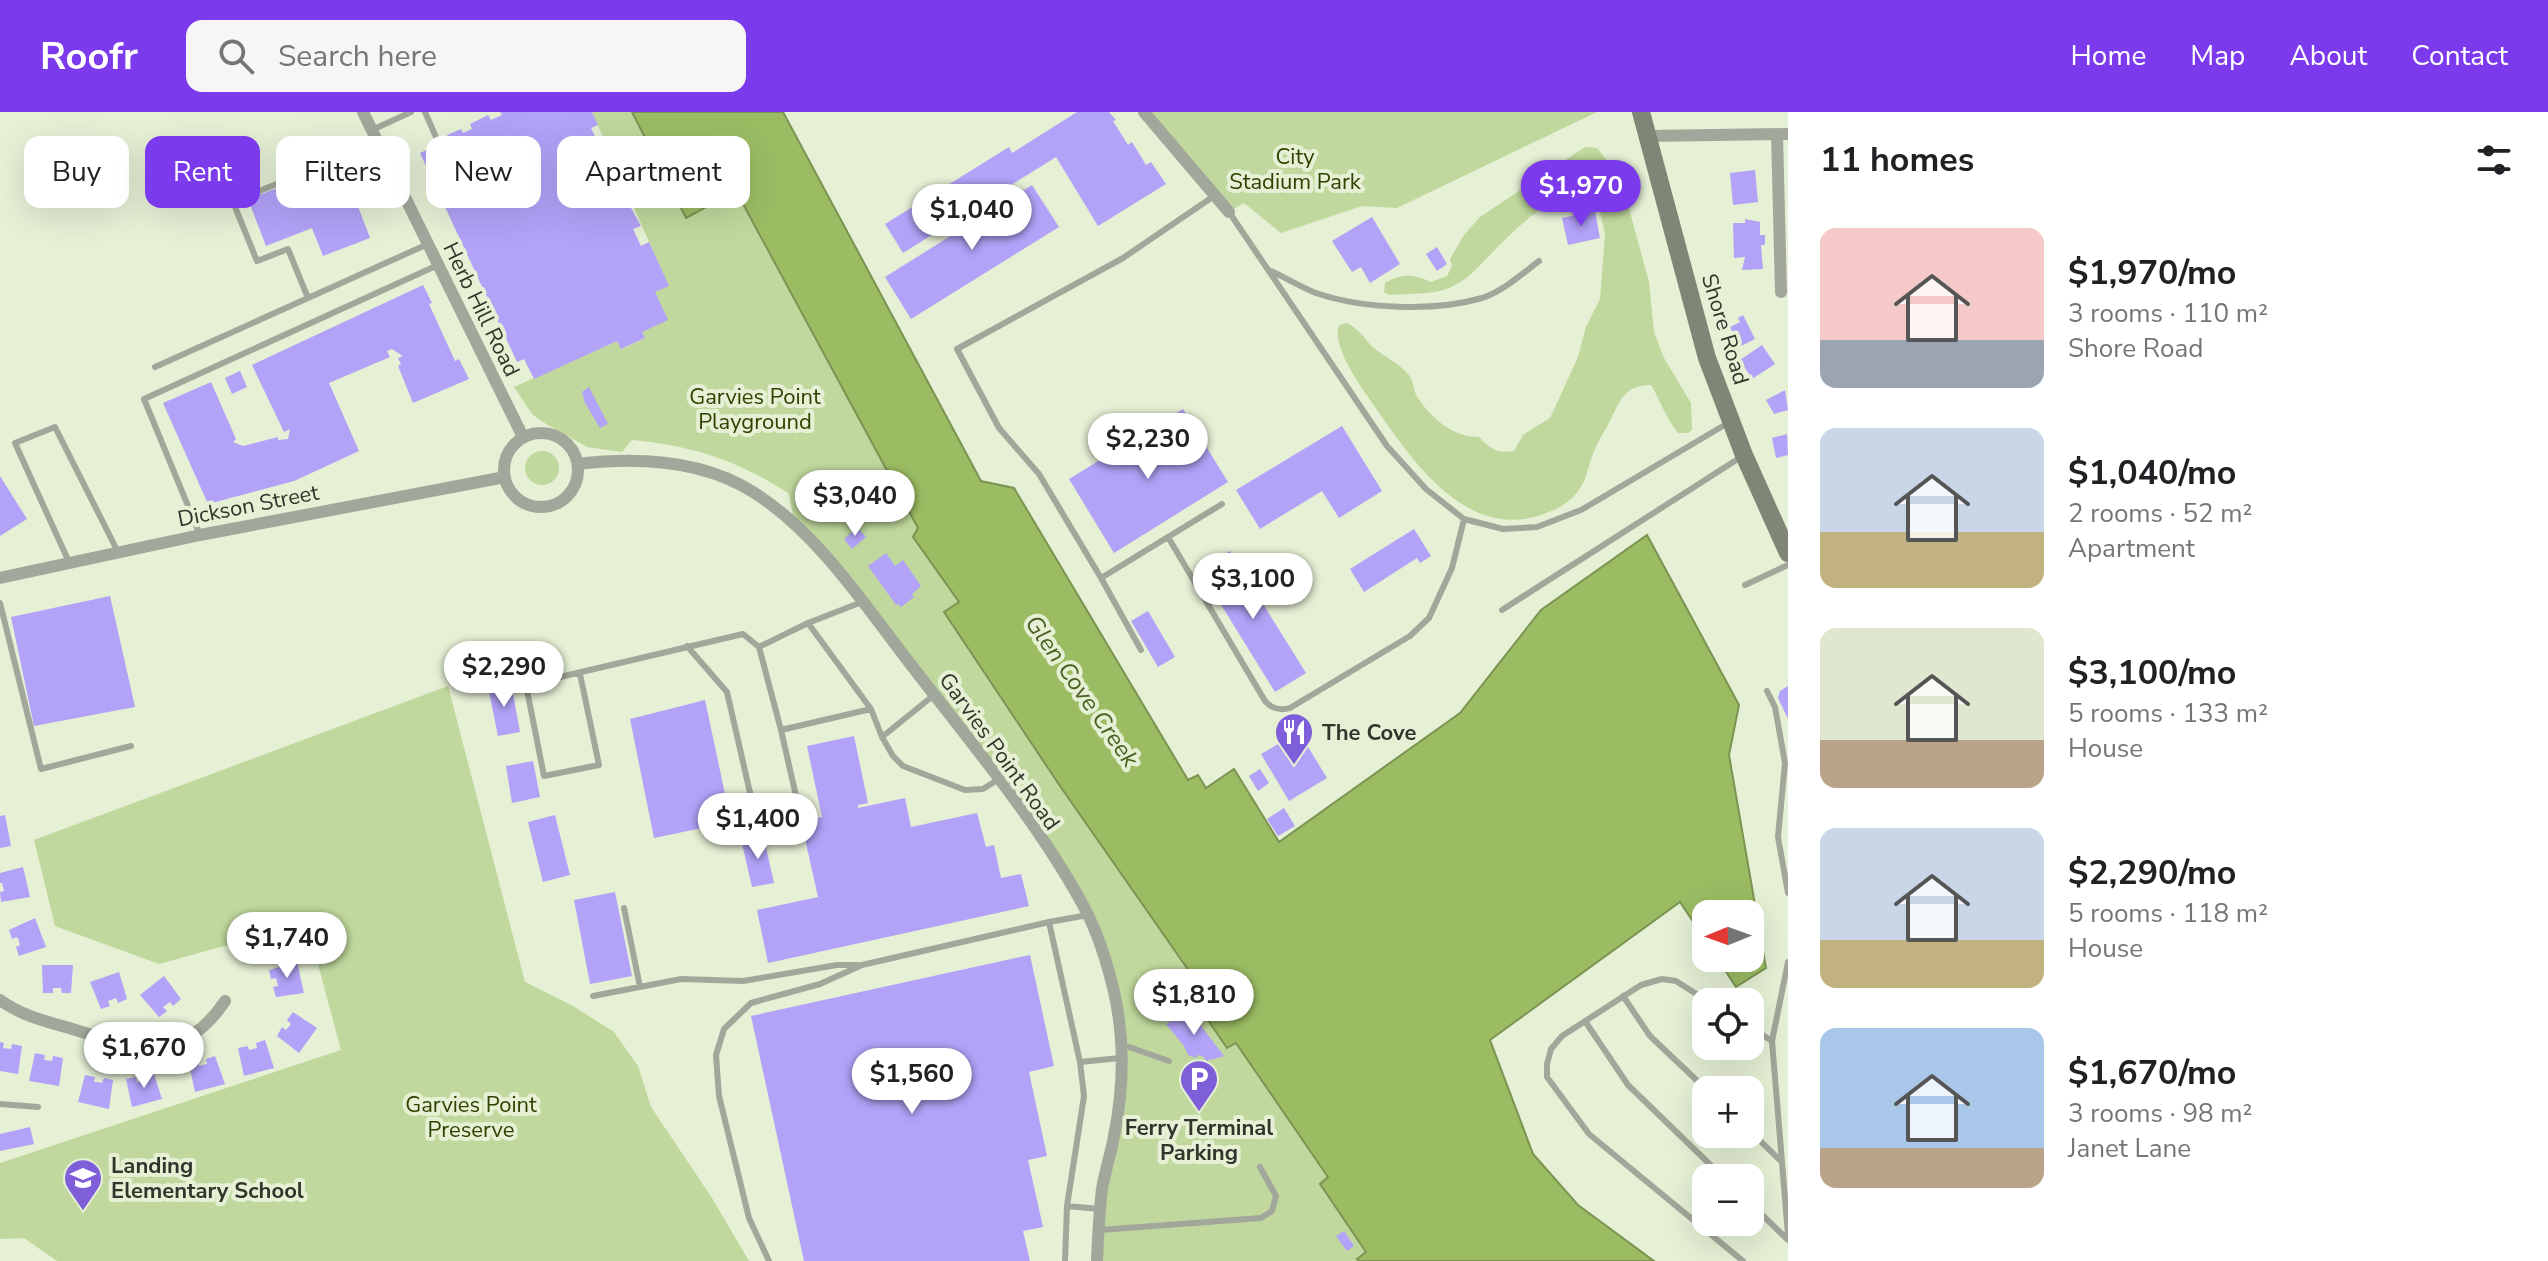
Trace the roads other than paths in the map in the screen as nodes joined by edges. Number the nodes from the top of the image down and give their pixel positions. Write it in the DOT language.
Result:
graph roads {
  1 [pos="363,112"];
  2 [pos="411,112"];
  3 [pos="425,112"];
  4 [pos="1144,112"];
  5 [pos="1641,112"];
  6 [pos="1782,134"];
  7 [pos="375,136"];
  8 [pos="436,136"];
  9 [pos="1647,136"];
  10 [pos="276,182"];
  11 [pos="1214,196"];
  12 [pos="410,207"];
  13 [pos="1229,212"];
  14 [pos="428,244"];
  15 [pos="1539,261"];
  16 [pos="438,265"];
  17 [pos="1268,270"];
  18 [pos="1781,292"];
  19 [pos="308,298"];
  20 [pos="155,367"];
  21 [pos="1731,421"];
  22 [pos="523,437"];
  23 [pos="1744,455"];
  24 [pos="578,464"];
  25 [pos="505,477"];
  26 [pos="1222,504"];
  27 [pos="1464,519"];
  28 [pos="200,535"];
  29 [pos="1168,537"];
  30 [pos="1788,553"];
  31 [pos="119,554"];
  32 [pos="70,564"];
  33 [pos="1788,565"];
  34 [pos="0,578"];
  35 [pos="1101,578"];
  36 [pos="1745,585"];
  37 [pos="862,602"];
  38 [pos="0,603"];
  39 [pos="1502,610"];
  40 [pos="808,623"];
  41 [pos="687,646"];
  42 [pos="759,647"];
  43 [pos="1141,650"];
  44 [pos="580,674"];
  45 [pos="1767,691"];
  46 [pos="934,695"];
  47 [pos="871,709"];
  48 [pos="781,730"];
  49 [pos="882,737"];
  50 [pos="131,746"];
  51 [pos="999,779"];
  52 [pos="1788,893"];
  53 [pos="624,908"];
  54 [pos="1088,915"];
  55 [pos="1049,922"];
  56 [pos="1788,962"];
  57 [pos="862,965"];
  58 [pos="640,987"];
  59 [pos="1692,991"];
  60 [pos="593,996"];
  61 [pos="1623,996"];
  62 [pos="0,1000"];
  63 [pos="225,1001"];
  64 [pos="1585,1021"];
  65 [pos="1764,1036"];
  66 [pos="1772,1041"];
  67 [pos="1123,1052"];
  68 [pos="1169,1061"];
  69 [pos="1080,1062"];
  70 [pos="1692,1076"];
  71 [pos="0,1104"];
  72 [pos="38,1107"];
  73 [pos="1764,1145"];
  74 [pos="1782,1162"];
  75 [pos="1710,1164"];
  76 [pos="1260,1167"];
  77 [pos="1067,1206"];
  78 [pos="1100,1209"];
  79 [pos="1764,1216"];
  80 [pos="1098,1230"];
  81 [pos="1788,1237"];
  82 [pos="769,1261"];
  83 [pos="1065,1261"];
  84 [pos="1097,1261"];
  85 [pos="1743,1261"];
  1 -- 7 [label="street, Herb Hill Road"];
  2 -- 7 [label="lane"];
  3 -- 8 [label="lane"];
  4 -- 11 [label="street"];
  5 -- 9 [label="main road, Shore Road"];
  6 -- 9 [label="street"];
  6 -- 18 [label="street"];
  9 -- 21 [label="main road, Shore Road"];
  10 -- 19 [label="lane"];
  11 -- 13 [label="street"];
  11 -- 35 [label="lane"];
  12 -- 14 [label="street, Herb Hill Road"];
  13 -- 17 [label="lane"];
  14 -- 16 [label="street, Herb Hill Road"];
  14 -- 19 [label="lane"];
  15 -- 17 [label="lane"];
  16 -- 22 [label="street, Herb Hill Road"];
  16 -- 28 [label="lane"];
  17 -- 27 [label="lane"];
  19 -- 20 [label="lane"];
  21 -- 23 [label="main road, Shore Road"];
  21 -- 27 [label="lane"];
  22 -- 24 [label="street"];
  22 -- 25 [label="street"];
  23 -- 30 [label="main road, Shore Road"];
  23 -- 39 [label="lane"];
  24 -- 25 [label="street"];
  24 -- 37 [label="street, Garvies Point Road"];
  25 -- 28 [label="street, Dickson Street"];
  26 -- 29 [label="lane"];
  27 -- 29 [label="lane"];
  28 -- 31 [label="street, Dickson Street"];
  29 -- 35 [label="lane"];
  31 -- 32 [label="street, Dickson Street"];
  31 -- 32 [label="lane"];
  32 -- 34 [label="street, Dickson Street"];
  33 -- 36 [label="lane"];
  35 -- 43 [label="lane"];
  37 -- 40 [label="lane"];
  37 -- 46 [label="street, Garvies Point Road"];
  38 -- 50 [label="lane"];
  40 -- 42 [label="lane"];
  40 -- 47 [label="lane"];
  41 -- 42 [label="lane"];
  41 -- 44 [label="lane"];
  41 -- 48 [label="lane"];
  42 -- 48 [label="lane"];
  44 -- 44 [label="lane"];
  45 -- 52 [label="lane"];
  46 -- 49 [label="lane"];
  46 -- 51 [label="street, Garvies Point Road"];
  47 -- 48 [label="lane"];
  47 -- 49 [label="lane"];
  49 -- 51 [label="lane"];
  51 -- 54 [label="street, Garvies Point Road"];
  53 -- 58 [label="lane"];
  54 -- 55 [label="lane"];
  54 -- 67 [label="street, Garvies Point Road"];
  55 -- 57 [label="lane"];
  55 -- 69 [label="lane"];
  56 -- 66 [label="lane"];
  57 -- 58 [label="lane"];
  57 -- 82 [label="lane"];
  58 -- 60 [label="lane"];
  59 -- 61 [label="lane"];
  61 -- 64 [label="lane"];
  61 -- 70 [label="lane"];
  62 -- 63 [label="street"];
  64 -- 75 [label="lane"];
  64 -- 85 [label="lane"];
  65 -- 66 [label="lane"];
  66 -- 74 [label="lane"];
  67 -- 68 [label="lane"];
  67 -- 69 [label="lane"];
  67 -- 78 [label="street, Garvies Point Road"];
  69 -- 77 [label="lane"];
  71 -- 72 [label="lane"];
  73 -- 74 [label="lane"];
  74 -- 81 [label="lane"];
  76 -- 80 [label="lane"];
  77 -- 78 [label="lane"];
  77 -- 83 [label="lane"];
  78 -- 80 [label="street, Garvies Point Road"];
  79 -- 81 [label="lane"];
  80 -- 84 [label="street, Garvies Point Road"];
}
